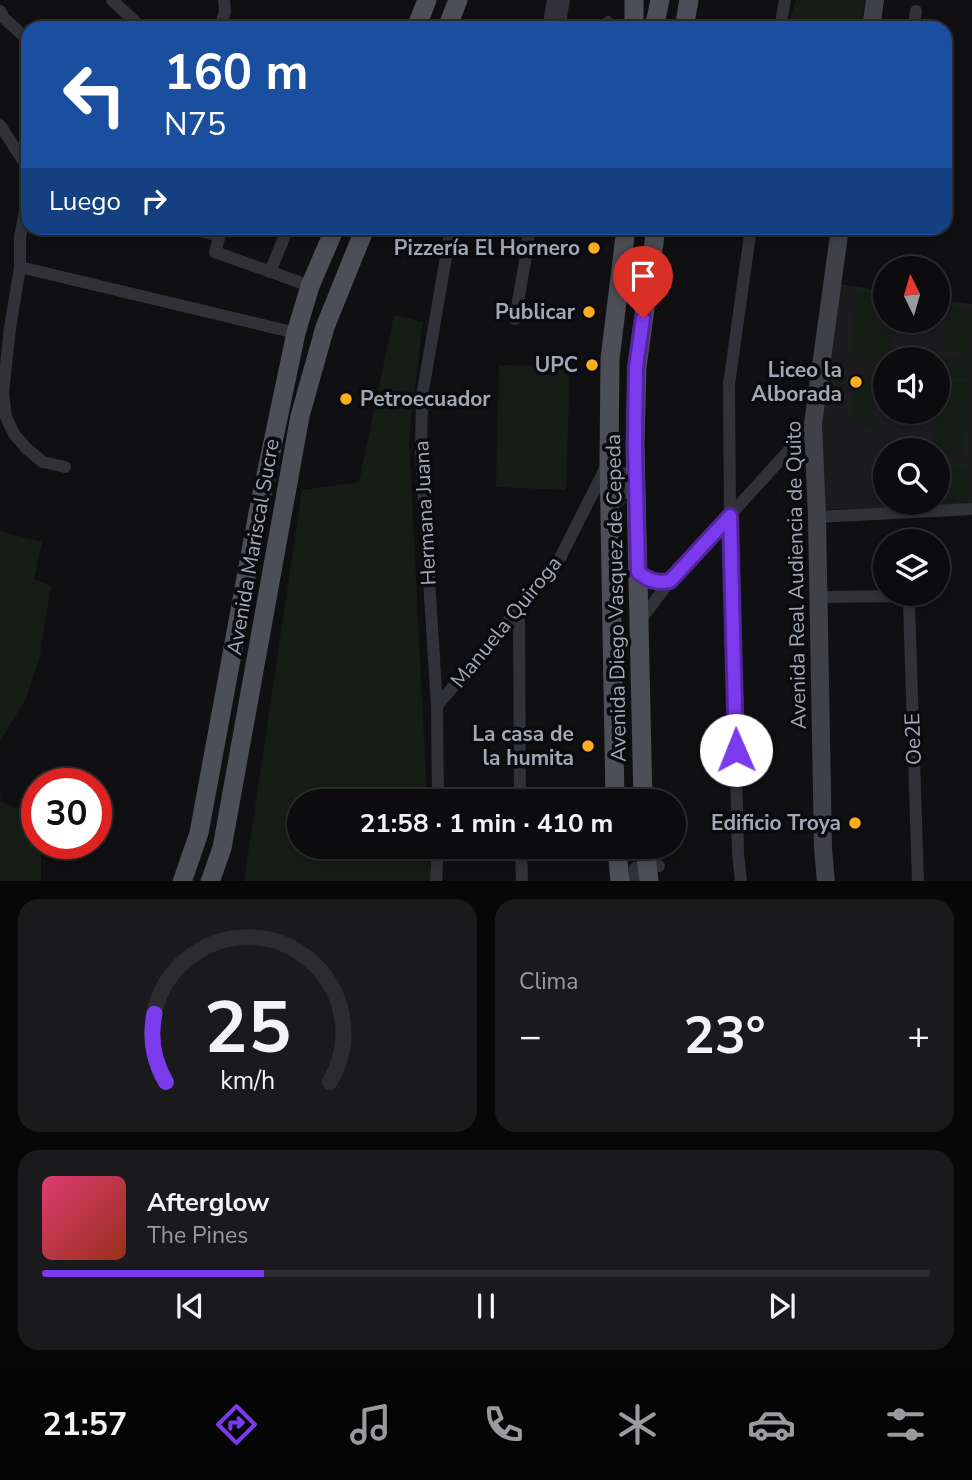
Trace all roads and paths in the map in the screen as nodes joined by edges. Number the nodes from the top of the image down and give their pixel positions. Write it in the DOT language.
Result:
graph roads {
  1 [pos="112,0"];
  2 [pos="134,0"];
  3 [pos="225,0"];
  4 [pos="427,0"];
  5 [pos="458,0"];
  6 [pos="553,0"];
  7 [pos="565,0"];
  8 [pos="634,0"];
  9 [pos="660,0"];
  10 [pos="689,0"];
  11 [pos="785,0"];
  12 [pos="875,0"];
  13 [pos="0,11"];
  14 [pos="916,12"];
  15 [pos="129,15"];
  16 [pos="135,21"];
  17 [pos="222,21"];
  18 [pos="419,21"];
  19 [pos="450,21"];
  20 [pos="549,21"];
  21 [pos="560,21"];
  22 [pos="634,21"];
  23 [pos="656,21"];
  24 [pos="685,21"];
  25 [pos="781,21"];
  26 [pos="872,21"];
  27 [pos="915,21"];
  28 [pos="21,34"];
  29 [pos="0,125"];
  30 [pos="21,157"];
  31 [pos="21,232"];
  32 [pos="220,235"];
  33 [pos="285,235"];
  34 [pos="332,235"];
  35 [pos="362,235"];
  36 [pos="450,235"];
  37 [pos="528,235"];
  38 [pos="625,235"];
  39 [pos="655,235"];
  40 [pos="750,235"];
  41 [pos="839,235"];
  42 [pos="323,256"];
  43 [pos="622,264"];
  44 [pos="20,267"];
  45 [pos="650,269"];
  46 [pos="270,272"];
  47 [pos="310,286"];
  48 [pos="515,319"];
  49 [pos="296,333"];
  50 [pos="313,369"];
  51 [pos="813,424"];
  52 [pos="609,461"];
  53 [pos="65,467"];
  54 [pos="636,473"];
  55 [pos="610,501"];
  56 [pos="972,509"];
  57 [pos="258,513"];
  58 [pos="730,516"];
  59 [pos="817,517"];
  60 [pos="638,572"];
  61 [pos="670,581"];
  62 [pos="819,597"];
  63 [pos="266,602"];
  64 [pos="519,609"];
  65 [pos="613,612"];
  66 [pos="639,617"];
  67 [pos="437,706"];
  68 [pos="438,789"];
  69 [pos="520,789"];
  70 [pos="615,789"];
  71 [pos="643,789"];
  72 [pos="437,859"];
  73 [pos="521,859"];
  74 [pos="182,881"];
  75 [pos="210,881"];
  76 [pos="436,881"];
  77 [pos="522,881"];
  78 [pos="741,881"];
  79 [pos="826,881"];
  80 [pos="918,881"];
  1 -- 15 [label="street"];
  2 -- 15 [label="street"];
  3 -- 17 [label="street"];
  4 -- 18 [label="main road"];
  5 -- 19 [label="main road"];
  6 -- 20 [label="street"];
  7 -- 21 [label="street"];
  8 -- 22 [label="main road"];
  9 -- 23 [label="main road"];
  10 -- 24 [label="main road"];
  11 -- 25 [label="street"];
  12 -- 26 [label="main road"];
  13 -- 28 [label="street"];
  14 -- 27 [label="street"];
  15 -- 16 [label="street"];
  29 -- 30 [label="street"];
  31 -- 44 [label="street"];
  32 -- 46 [label="street"];
  33 -- 46 [label="street"];
  34 -- 42 [label="main road, Avenida Mariscal Sucre"];
  35 -- 50 [label="main road, Avenida Mariscal Sucre"];
  36 -- 67 [label="street, Hermana Juana"];
  37 -- 48 [label="street"];
  38 -- 43 [label="main road, Avenida Diego Vasquez de Cepeda"];
  39 -- 45 [label="main road, Avenida Diego Vasquez de Cepeda"];
  40 -- 58 [label="street"];
  41 -- 51 [label="main road, Avenida Real Audiencia de Quito"];
  42 -- 47 [label="main road, Avenida Mariscal Sucre"];
  42 -- 50 [label="main road"];
  43 -- 45 [label="street"];
  43 -- 52 [label="main road, Avenida Diego Vasquez de Cepeda"];
  44 -- 49 [label="street"];
  44 -- 53 [label="street"];
  45 -- 54 [label="main road, Avenida Diego Vasquez de Cepeda"];
  46 -- 47 [label="street"];
  47 -- 49 [label="main road, Avenida Mariscal Sucre"];
  49 -- 57 [label="main road, Avenida Mariscal Sucre"];
  50 -- 63 [label="main road, Avenida Mariscal Sucre"];
  51 -- 58 [label="street"];
  51 -- 59 [label="main road, Avenida Real Audiencia de Quito"];
  52 -- 55 [label="main road, Avenida Diego Vasquez de Cepeda"];
  52 -- 64 [label="street, Manuela Quiroga"];
  54 -- 55 [label="street"];
  54 -- 60 [label="main road, Avenida Diego Vasquez de Cepeda"];
  55 -- 65 [label="main road, Avenida Diego Vasquez de Cepeda"];
  56 -- 59 [label="street"];
  57 -- 63 [label="main road"];
  57 -- 74 [label="main road, Avenida Mariscal Sucre"];
  58 -- 61 [label="street"];
  58 -- 78 [label="street"];
  59 -- 62 [label="main road, Avenida Real Audiencia de Quito"];
  60 -- 61 [label="street"];
  60 -- 66 [label="main road, Avenida Diego Vasquez de Cepeda"];
  61 -- 66 [label="street"];
  62 -- 79 [label="main road, Avenida Real Audiencia de Quito"];
  62 -- 80 [label="street, Oe2E"];
  63 -- 75 [label="main road, Avenida Mariscal Sucre"];
  64 -- 67 [label="street, Manuela Quiroga"];
  64 -- 69 [label="street"];
  65 -- 66 [label="street"];
  65 -- 70 [label="main road, Avenida Diego Vasquez de Cepeda"];
  66 -- 71 [label="main road, Avenida Diego Vasquez de Cepeda"];
  67 -- 68 [label="street, Hermana Juana"];
  72 -- 76 [label="street"];
  73 -- 77 [label="street"];
}
